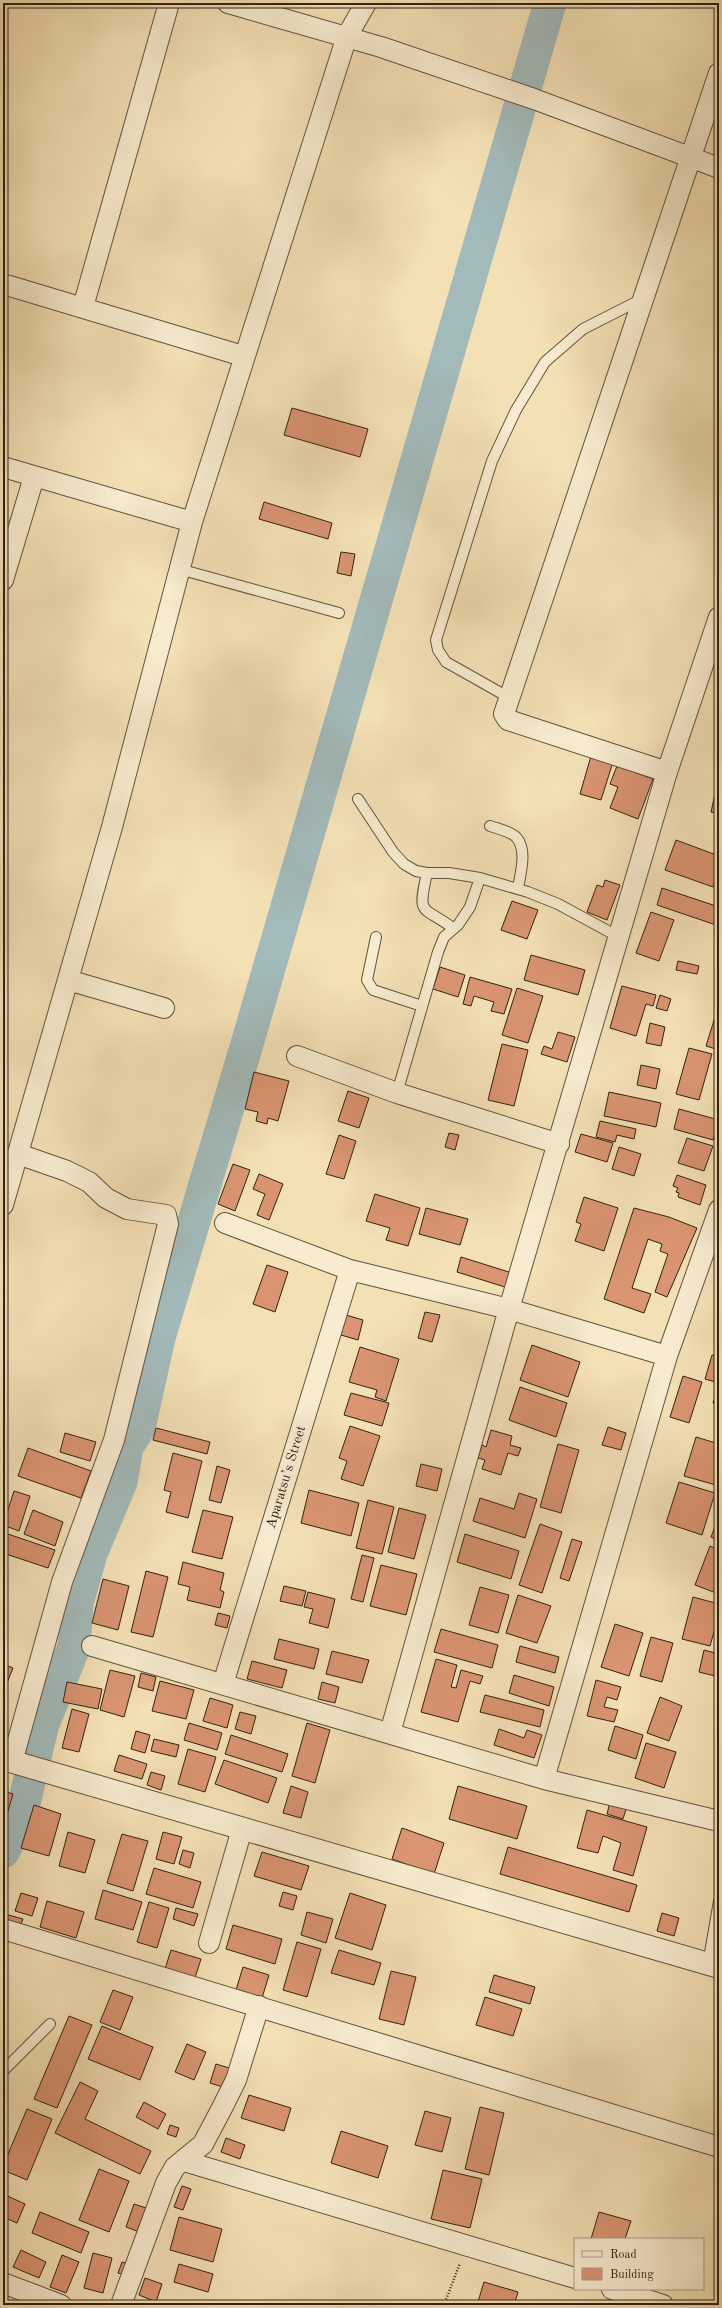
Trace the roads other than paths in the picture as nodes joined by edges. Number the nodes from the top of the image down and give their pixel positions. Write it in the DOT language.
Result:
graph roads {
  1 [pos="169,3"];
  2 [pos="228,3"];
  3 [pos="366,3"];
  4 [pos="347,36"];
  5 [pos="719,73"];
  6 [pos="691,156"];
  7 [pos="719,168"];
  8 [pos="3,284"];
  9 [pos="643,298"];
  10 [pos="83,307"];
  11 [pos="243,356"];
  12 [pos="3,467"];
  13 [pos="34,477"];
  14 [pos="192,522"];
  15 [pos="179,570"];
  16 [pos="3,580"];
  17 [pos="339,613"];
  18 [pos="719,617"];
  19 [pos="508,697"];
  20 [pos="667,772"];
  21 [pos="358,799"];
  22 [pos="490,826"];
  23 [pos="427,873"];
  24 [pos="480,878"];
  25 [pos="518,889"];
  26 [pos="453,928"];
  27 [pos="376,937"];
  28 [pos="619,937"];
  29 [pos="68,980"];
  30 [pos="422,1006"];
  31 [pos="164,1008"];
  32 [pos="297,1056"];
  33 [pos="397,1093"];
  34 [pos="559,1144"];
  35 [pos="18,1154"];
  36 [pos="6,1183"];
  37 [pos="3,1205"];
  38 [pos="719,1210"];
  39 [pos="225,1223"];
  40 [pos="350,1270"];
  41 [pos="509,1309"];
  42 [pos="667,1356"];
  43 [pos="92,1646"];
  44 [pos="223,1684"];
  45 [pos="390,1733"];
  46 [pos="18,1764"];
  47 [pos="544,1779"];
  48 [pos="719,1820"];
  49 [pos="242,1829"];
  50 [pos="719,1901"];
  51 [pos="3,1929"];
  52 [pos="209,1943"];
  53 [pos="713,1965"];
  54 [pos="259,2006"];
  55 [pos="50,2024"];
  56 [pos="3,2071"];
  57 [pos="719,2147"];
  58 [pos="184,2161"];
  59 [pos="574,2278"];
  60 [pos="3,2283"];
  61 [pos="615,2290"];
  62 [pos="61,2305"];
  63 [pos="121,2305"];
  64 [pos="663,2305"];
  1 -- 10 [label="street"];
  2 -- 4 [label="street"];
  3 -- 4 [label="street"];
  4 -- 6 [label="street"];
  4 -- 11 [label="street"];
  5 -- 6 [label="street"];
  6 -- 7 [label="street"];
  6 -- 9 [label="street"];
  8 -- 10 [label="street"];
  9 -- 19 [label="street"];
  9 -- 19 [label="lane"];
  10 -- 11 [label="street"];
  11 -- 14 [label="street"];
  12 -- 13 [label="street"];
  13 -- 14 [label="street"];
  13 -- 16 [label="street"];
  14 -- 15 [label="street"];
  15 -- 17 [label="lane"];
  15 -- 29 [label="street"];
  18 -- 20 [label="street"];
  19 -- 20 [label="street"];
  20 -- 28 [label="street"];
  21 -- 23 [label="lane"];
  22 -- 25 [label="lane"];
  23 -- 24 [label="lane"];
  23 -- 26 [label="lane"];
  24 -- 25 [label="lane"];
  24 -- 26 [label="lane"];
  25 -- 28 [label="lane"];
  26 -- 30 [label="lane"];
  27 -- 30 [label="lane"];
  28 -- 34 [label="street"];
  29 -- 31 [label="street"];
  29 -- 35 [label="street"];
  30 -- 33 [label="lane"];
  32 -- 33 [label="street"];
  33 -- 34 [label="street"];
  34 -- 41 [label="street"];
  35 -- 36 [label="street"];
  35 -- 46 [label="street"];
  36 -- 37 [label="street"];
  38 -- 42 [label="street"];
  39 -- 40 [label="street"];
  40 -- 41 [label="street"];
  40 -- 44 [label="street, Aparatsu’s Street"];
  41 -- 42 [label="street"];
  41 -- 45 [label="street"];
  42 -- 47 [label="street"];
  43 -- 44 [label="street"];
  44 -- 45 [label="street"];
  45 -- 47 [label="street"];
  46 -- 49 [label="street"];
  47 -- 48 [label="street"];
  49 -- 52 [label="street"];
  49 -- 53 [label="street"];
  50 -- 53 [label="lane"];
  51 -- 54 [label="street"];
  54 -- 57 [label="street"];
  54 -- 58 [label="street"];
  55 -- 56 [label="lane"];
  58 -- 59 [label="street"];
  58 -- 63 [label="street"];
  60 -- 62 [label="street"];
  61 -- 64 [label="street"];
}
